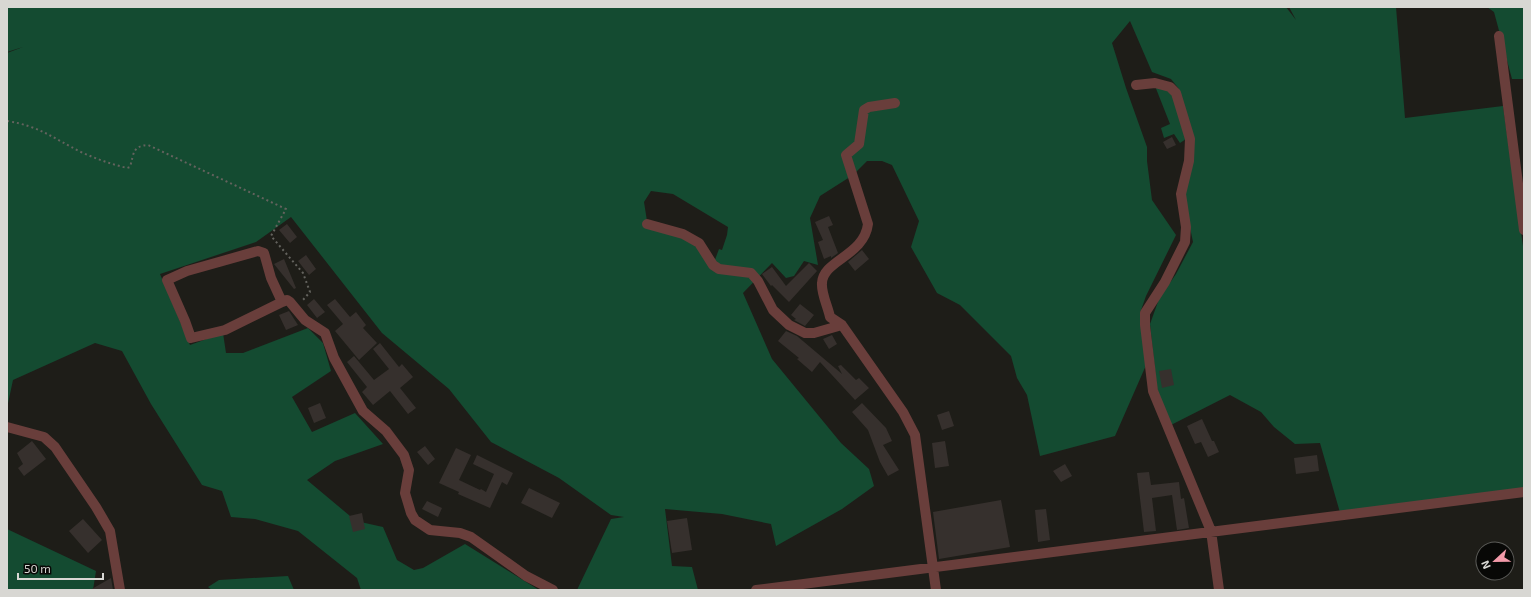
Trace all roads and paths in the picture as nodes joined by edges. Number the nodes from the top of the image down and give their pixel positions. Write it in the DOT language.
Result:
graph roads {
  1 [pos="1499,36"];
  2 [pos="1136,85"];
  3 [pos="896,103"];
  4 [pos="7,121"];
  5 [pos="647,224"];
  6 [pos="1524,230"];
  7 [pos="282,302"];
  8 [pos="297,309"];
  9 [pos="842,325"];
  10 [pos="7,427"];
  11 [pos="1524,492"];
  12 [pos="1211,531"];
  13 [pos="933,567"];
  14 [pos="120,590"];
  15 [pos="553,590"];
  16 [pos="756,590"];
  17 [pos="936,590"];
  18 [pos="1219,590"];
  1 -- 6 [label="street"];
  2 -- 12 [label="street"];
  3 -- 9 [label="street"];
  4 -- 8 [label="path"];
  5 -- 9 [label="street"];
  7 -- 7 [label="street"];
  7 -- 8 [label="street"];
  8 -- 15 [label="street"];
  9 -- 13 [label="street"];
  10 -- 14 [label="street"];
  11 -- 12 [label="street"];
  12 -- 13 [label="street"];
  12 -- 18 [label="street"];
  13 -- 16 [label="street"];
  13 -- 17 [label="street"];
}
